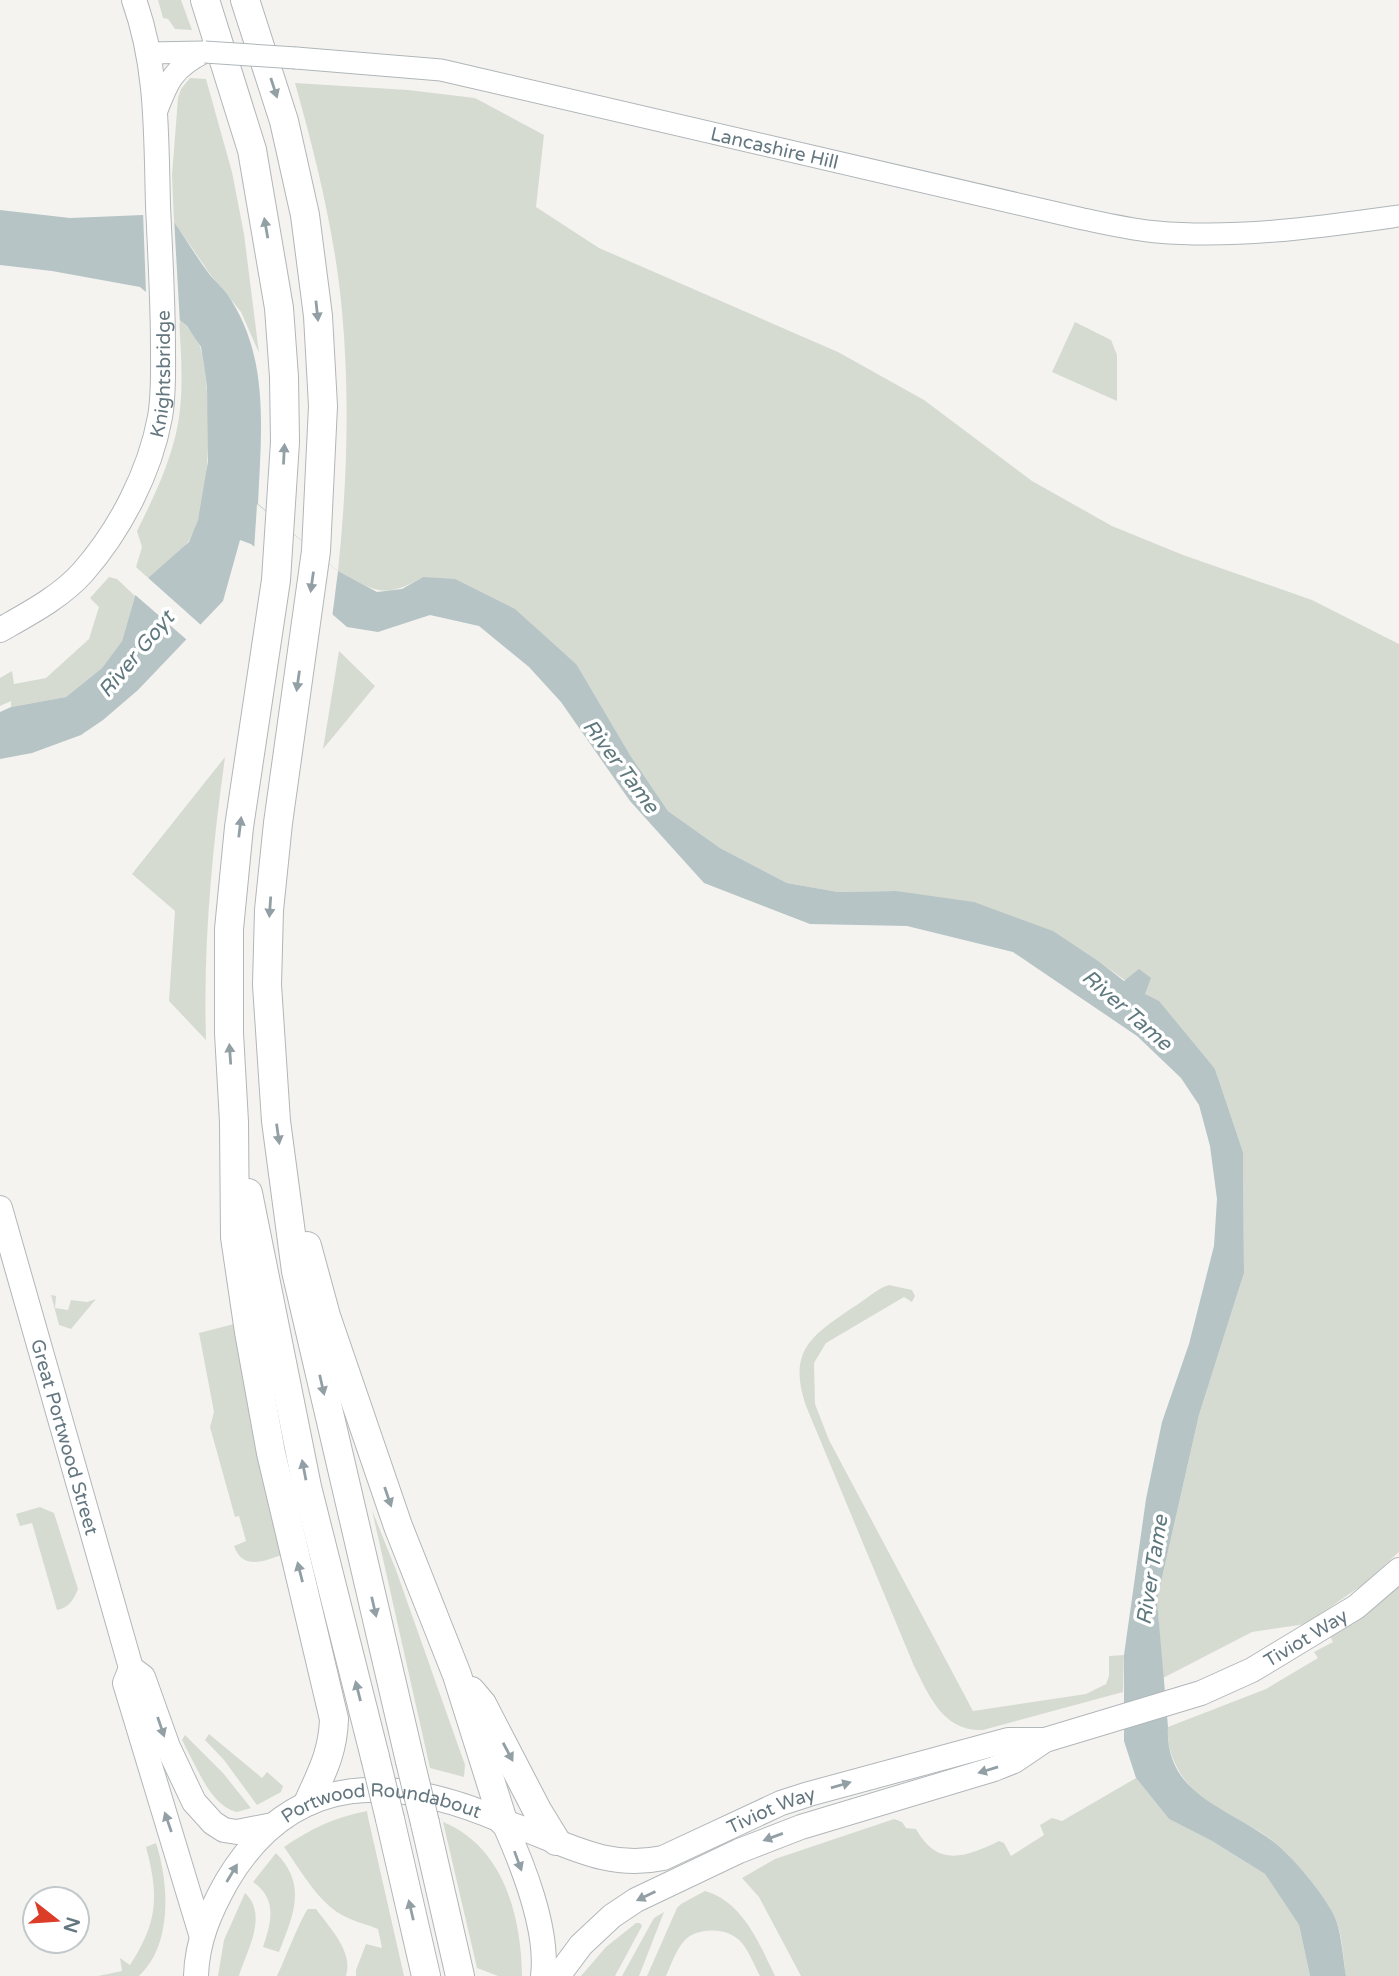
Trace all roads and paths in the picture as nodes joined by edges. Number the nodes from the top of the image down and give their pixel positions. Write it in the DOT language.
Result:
graph roads {
  1 [pos="134,0"];
  2 [pos="205,0"];
  3 [pos="245,0"];
  4 [pos="205,52"];
  5 [pos="149,53"];
  6 [pos="156,113"];
  7 [pos="1399,216"];
  8 [pos="0,630"];
  9 [pos="0,1208"];
  10 [pos="317,1317"];
  11 [pos="262,1329"];
  12 [pos="1399,1570"];
  13 [pos="131,1668"];
  14 [pos="457,1675"];
  15 [pos="1045,1740"];
  16 [pos="309,1801"];
  17 [pos="504,1822"];
  18 [pos="273,1825"];
  19 [pos="565,1845"];
  20 [pos="198,1955"];
  21 [pos="179,1976"];
  22 [pos="426,1976"];
  23 [pos="460,1976"];
  24 [pos="543,1976"];
  25 [pos="558,1976"];
  1 -- 5 [label="main road, Knightsbridge"];
  11 -- 2 [label="highway, one-way"];
  3 -- 10 [label="highway, one-way"];
  4 -- 5 [label="main road, Lancashire Hill"];
  4 -- 6 [label="main road"];
  4 -- 7 [label="main road, Lancashire Hill, bridge"];
  5 -- 6 [label="main road, Knightsbridge"];
  6 -- 8 [label="main road, Knightsbridge"];
  9 -- 13 [label="main road, Great Portwood Street"];
  10 -- 14 [label="highway, one-way"];
  10 -- 23 [label="highway, one-way, bridge"];
  16 -- 11 [label="highway, one-way"];
  22 -- 11 [label="highway, one-way, bridge"];
  12 -- 15 [label="main road, Tiviot Way"];
  13 -- 18 [label="main road, Great Portwood Street, one-way"];
  20 -- 13 [label="main road, Great Portwood Street, one-way"];
  14 -- 17 [label="highway"];
  14 -- 19 [label="highway, one-way"];
  19 -- 15 [label="main road, Tiviot Way, one-way"];
  15 -- 25 [label="main road, Tiviot Way, one-way"];
  16 -- 17 [label="main road, Portwood Roundabout"];
  16 -- 18 [label="main road, Portwood Roundabout"];
  17 -- 19 [label="main road, Tiviot Way"];
  17 -- 24 [label="main road, Portwood Roundabout, one-way"];
  20 -- 18 [label="main road, Portwood Roundabout, one-way"];
  20 -- 21 [label="main road, Portwood Roundabout"];
}
